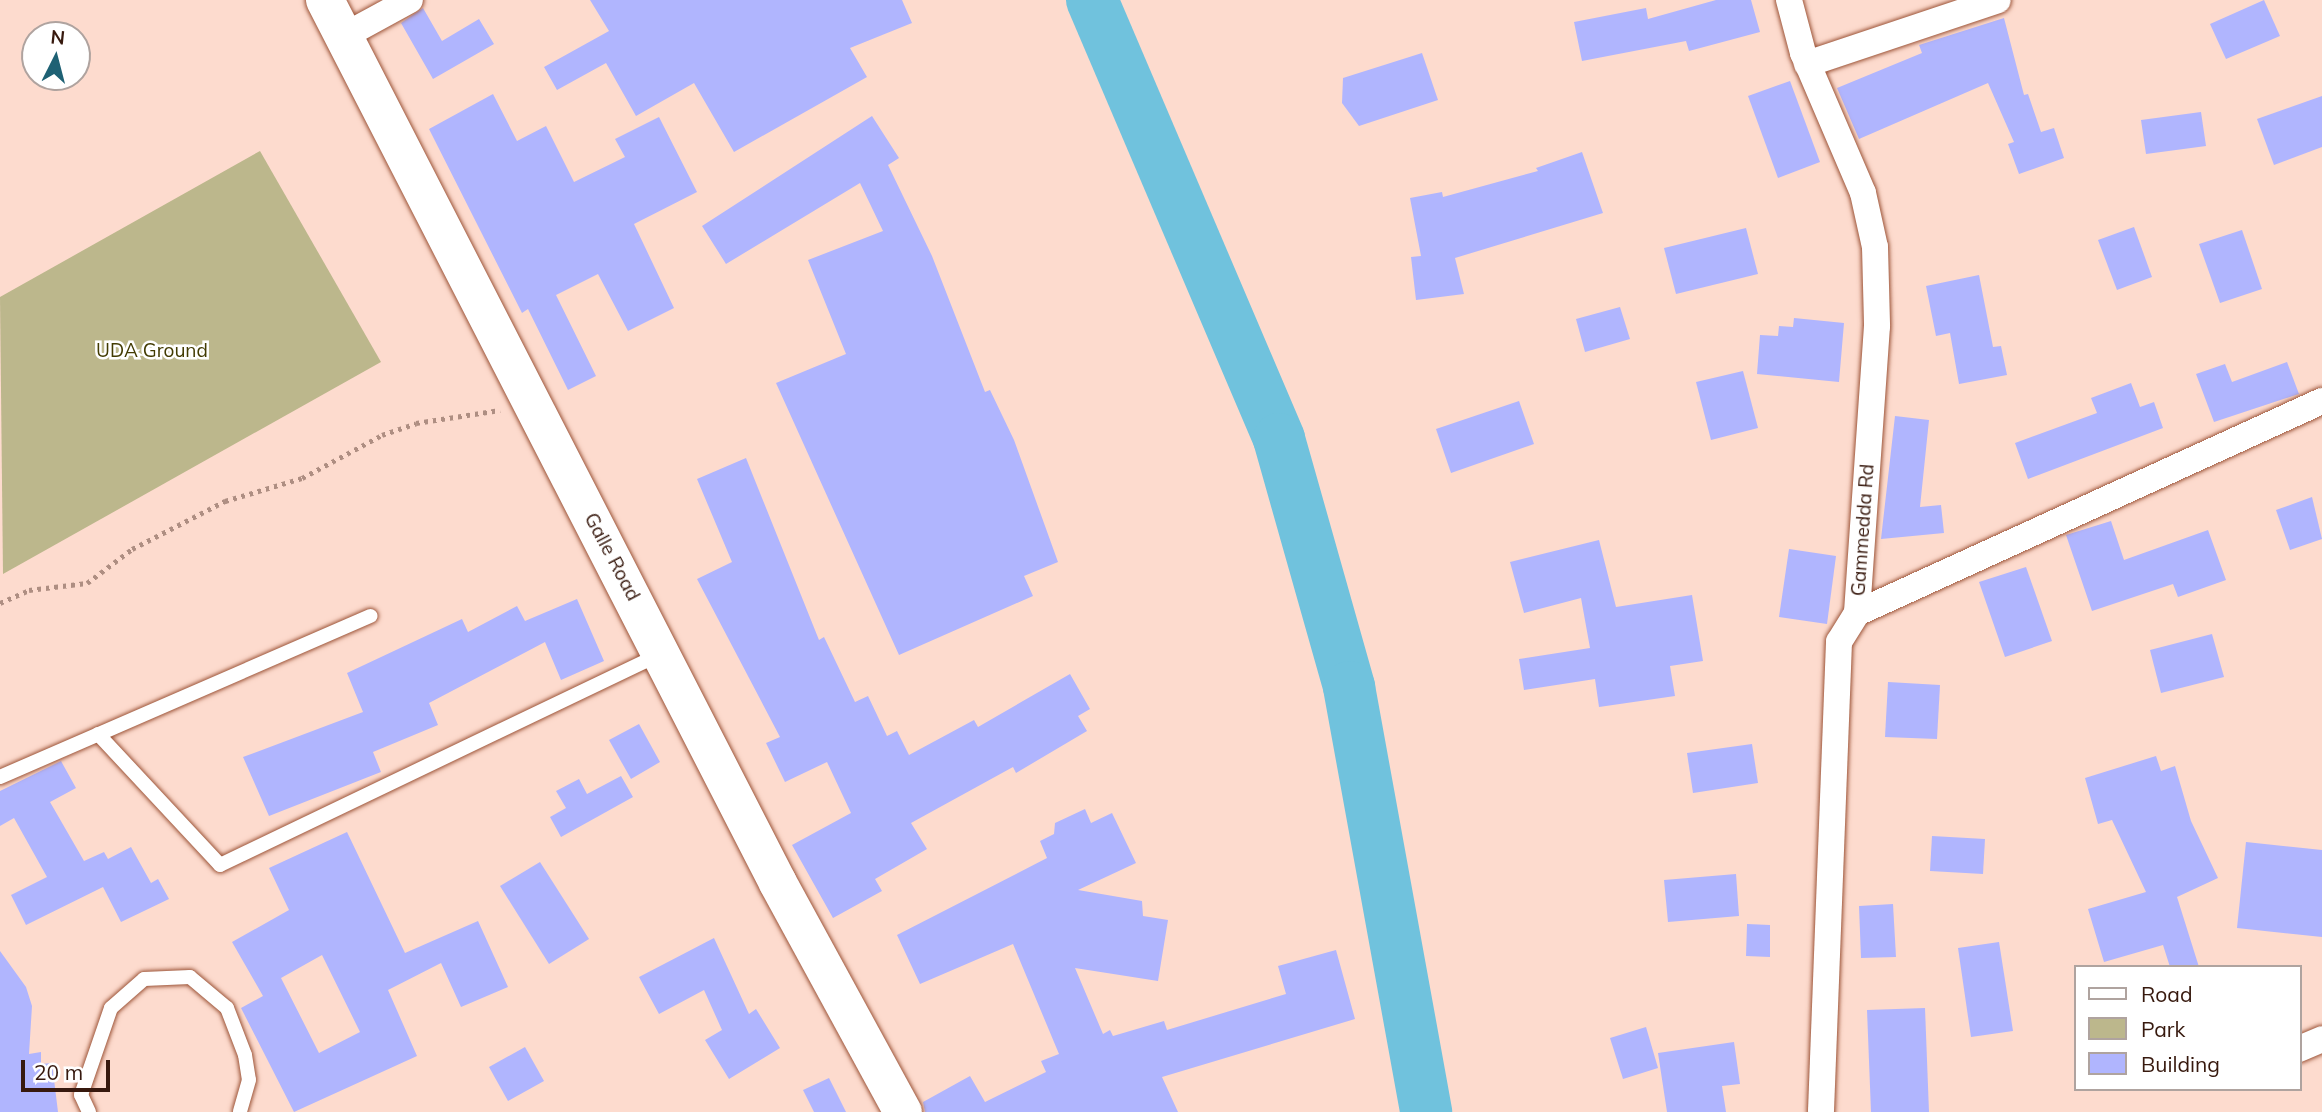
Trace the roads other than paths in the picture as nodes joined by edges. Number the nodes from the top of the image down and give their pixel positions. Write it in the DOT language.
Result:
graph roads {
  1 [pos="325,0"];
  2 [pos="410,0"];
  3 [pos="1790,0"];
  4 [pos="1998,0"];
  5 [pos="344,36"];
  6 [pos="1807,64"];
  7 [pos="2322,401"];
  8 [pos="1857,613"];
  9 [pos="371,616"];
  10 [pos="662,654"];
  11 [pos="98,734"];
  12 [pos="0,777"];
  13 [pos="2322,1038"];
  14 [pos="2301,1048"];
  15 [pos="89,1112"];
  16 [pos="240,1112"];
  17 [pos="903,1112"];
  18 [pos="1821,1112"];
  1 -- 5 [label="highway, Galle Road"];
  2 -- 5 [label="street"];
  3 -- 6 [label="street, Gammedda Rd"];
  4 -- 6 [label="street"];
  5 -- 10 [label="highway, Galle Road"];
  6 -- 8 [label="street, Gammedda Rd"];
  7 -- 8 [label="street"];
  8 -- 18 [label="street, Gammedda Rd"];
  9 -- 11 [label="lane"];
  10 -- 11 [label="lane"];
  10 -- 17 [label="highway, Galle Road"];
  11 -- 12 [label="lane"];
  13 -- 14 [label="street"];
  15 -- 16 [label="lane"];
}
